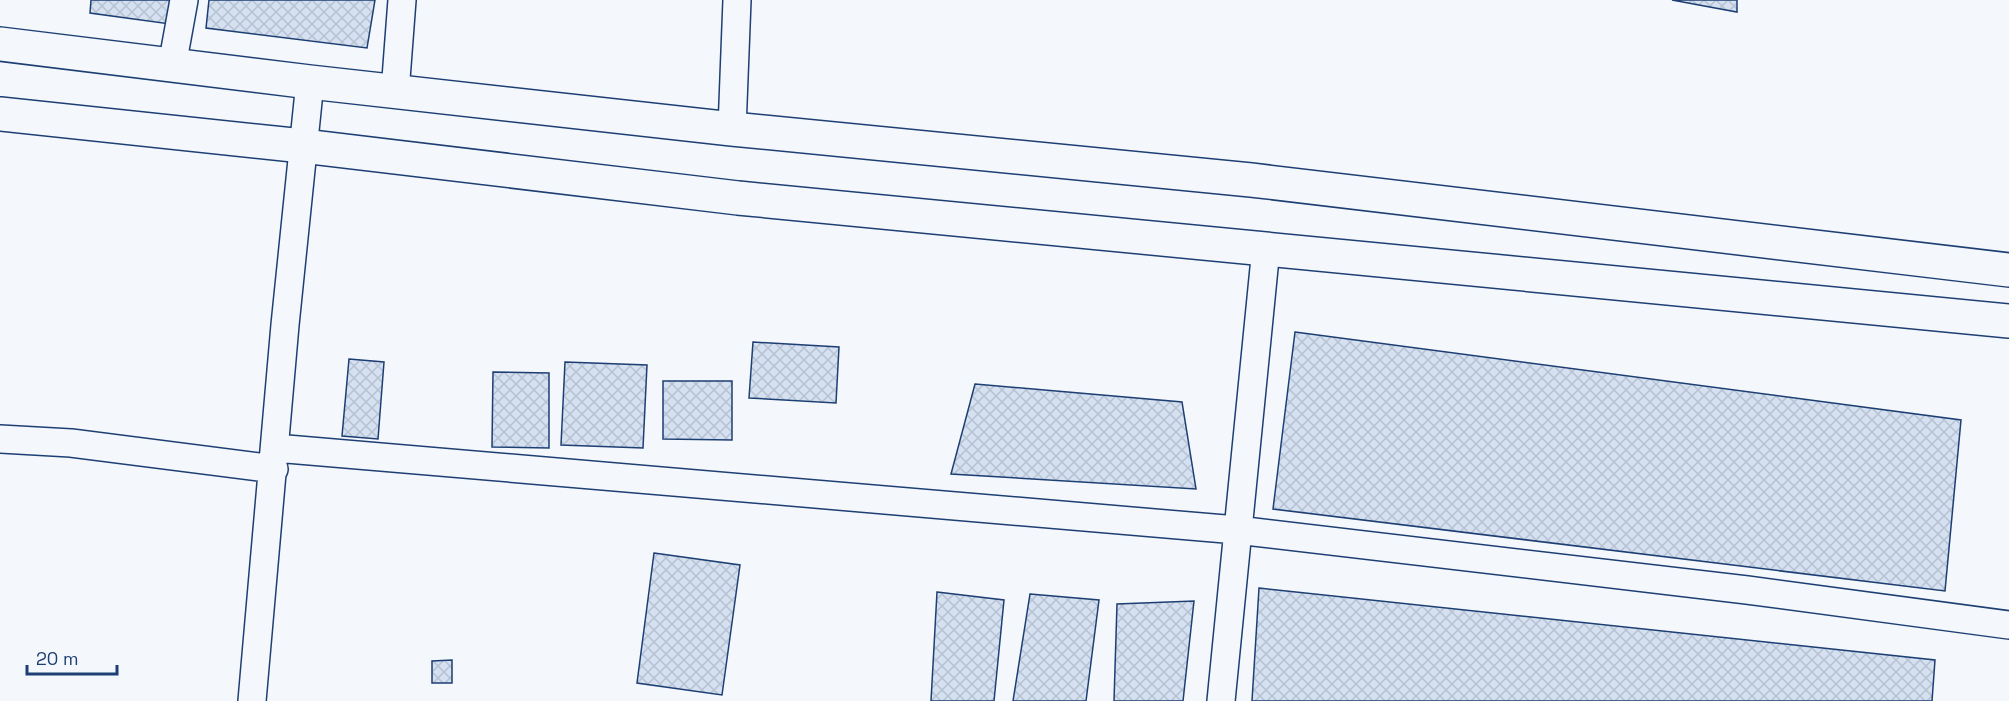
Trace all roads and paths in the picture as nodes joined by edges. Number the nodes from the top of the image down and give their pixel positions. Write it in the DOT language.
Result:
graph roads {
  1 [pos="184,0"];
  2 [pos="402,0"];
  3 [pos="737,0"];
  4 [pos="0,44"];
  5 [pos="172,66"];
  6 [pos="310,82"];
  7 [pos="395,92"];
  8 [pos="0,114"];
  9 [pos="732,129"];
  10 [pos="303,146"];
  11 [pos="1266,248"];
  12 [pos="2009,270"];
  13 [pos="2009,321"];
  14 [pos="0,439"];
  15 [pos="274,458"];
  16 [pos="1237,530"];
  17 [pos="2009,626"];
  18 [pos="252,701"];
  19 [pos="1221,701"];
  1 -- 5 [label="street"];
  2 -- 7 [label="street"];
  3 -- 9 [label="street"];
  4 -- 5 [label="main road"];
  5 -- 6 [label="main road"];
  6 -- 7 [label="main road"];
  6 -- 10 [label="street"];
  7 -- 9 [label="main road"];
  8 -- 10 [label="main road"];
  9 -- 12 [label="main road"];
  10 -- 11 [label="main road"];
  10 -- 15 [label="street"];
  11 -- 13 [label="main road"];
  11 -- 16 [label="street"];
  14 -- 15 [label="street"];
  15 -- 16 [label="street"];
  15 -- 18 [label="street"];
  16 -- 17 [label="street"];
  16 -- 19 [label="street"];
}
